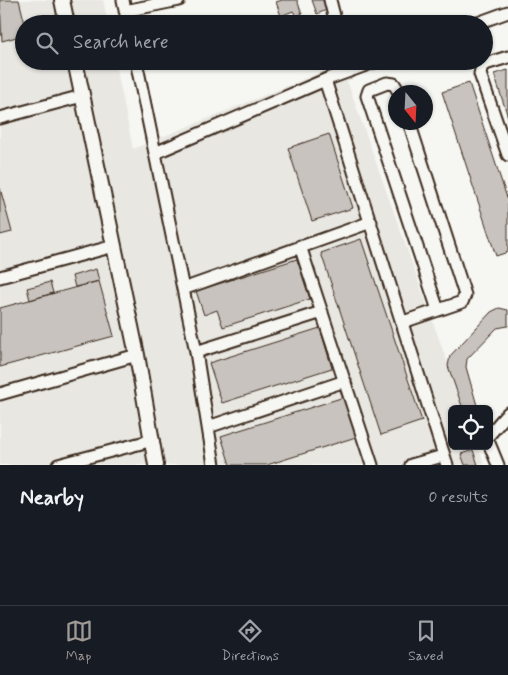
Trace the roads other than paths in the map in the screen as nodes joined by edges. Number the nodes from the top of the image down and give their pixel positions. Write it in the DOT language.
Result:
graph roads {
  1 [pos="62,0"];
  2 [pos="178,0"];
  3 [pos="330,0"];
  4 [pos="124,6"];
  5 [pos="508,12"];
  6 [pos="65,15"];
  7 [pos="334,15"];
  8 [pos="493,17"];
  9 [pos="508,56"];
  10 [pos="493,61"];
  11 [pos="77,70"];
  12 [pos="138,70"];
  13 [pos="348,70"];
  14 [pos="356,70"];
  15 [pos="481,70"];
  16 [pos="349,73"];
  17 [pos="325,80"];
  18 [pos="395,85"];
  19 [pos="82,96"];
  20 [pos="0,118"];
  21 [pos="412,130"];
  22 [pos="155,153"];
  23 [pos="508,155"];
  24 [pos="371,222"];
  25 [pos="114,246"];
  26 [pos="300,246"];
  27 [pos="0,278"];
  28 [pos="183,289"];
  29 [pos="438,310"];
  30 [pos="322,312"];
  31 [pos="403,322"];
  32 [pos="196,352"];
  33 [pos="137,355"];
  34 [pos="346,381"];
  35 [pos="0,394"];
  36 [pos="508,414"];
  37 [pos="208,427"];
  38 [pos="493,430"];
  39 [pos="153,440"];
  40 [pos="492,450"];
  41 [pos="508,458"];
  42 [pos="445,460"];
  43 [pos="58,465"];
  44 [pos="156,465"];
  45 [pos="214,465"];
  46 [pos="372,465"];
  47 [pos="411,465"];
  48 [pos="498,465"];
  49 [pos="502,465"];
  1 -- 6 [label="main road"];
  2 -- 4 [label="street"];
  3 -- 7 [label="street"];
  5 -- 8 [label="street"];
  9 -- 10 [label="street"];
  11 -- 19 [label="main road"];
  12 -- 22 [label="street"];
  13 -- 16 [label="street"];
  14 -- 16 [label="street"];
  15 -- 23 [label="street"];
  16 -- 17 [label="street"];
  17 -- 22 [label="street"];
  17 -- 24 [label="street"];
  18 -- 29 [label="street"];
  19 -- 20 [label="street"];
  19 -- 25 [label="main road"];
  21 -- 29 [label="street"];
  22 -- 28 [label="street"];
  24 -- 26 [label="street"];
  24 -- 31 [label="street"];
  25 -- 27 [label="street"];
  25 -- 33 [label="main road"];
  26 -- 28 [label="street"];
  26 -- 30 [label="street"];
  28 -- 32 [label="street"];
  29 -- 31 [label="street"];
  30 -- 32 [label="street"];
  30 -- 34 [label="street"];
  31 -- 42 [label="street"];
  32 -- 37 [label="street"];
  33 -- 35 [label="street"];
  33 -- 39 [label="main road"];
  34 -- 37 [label="street"];
  34 -- 46 [label="street"];
  36 -- 38 [label="street"];
  37 -- 45 [label="street"];
  39 -- 43 [label="street"];
  39 -- 44 [label="main road"];
  40 -- 48 [label="street"];
  41 -- 49 [label="street"];
  42 -- 47 [label="street"];
}
